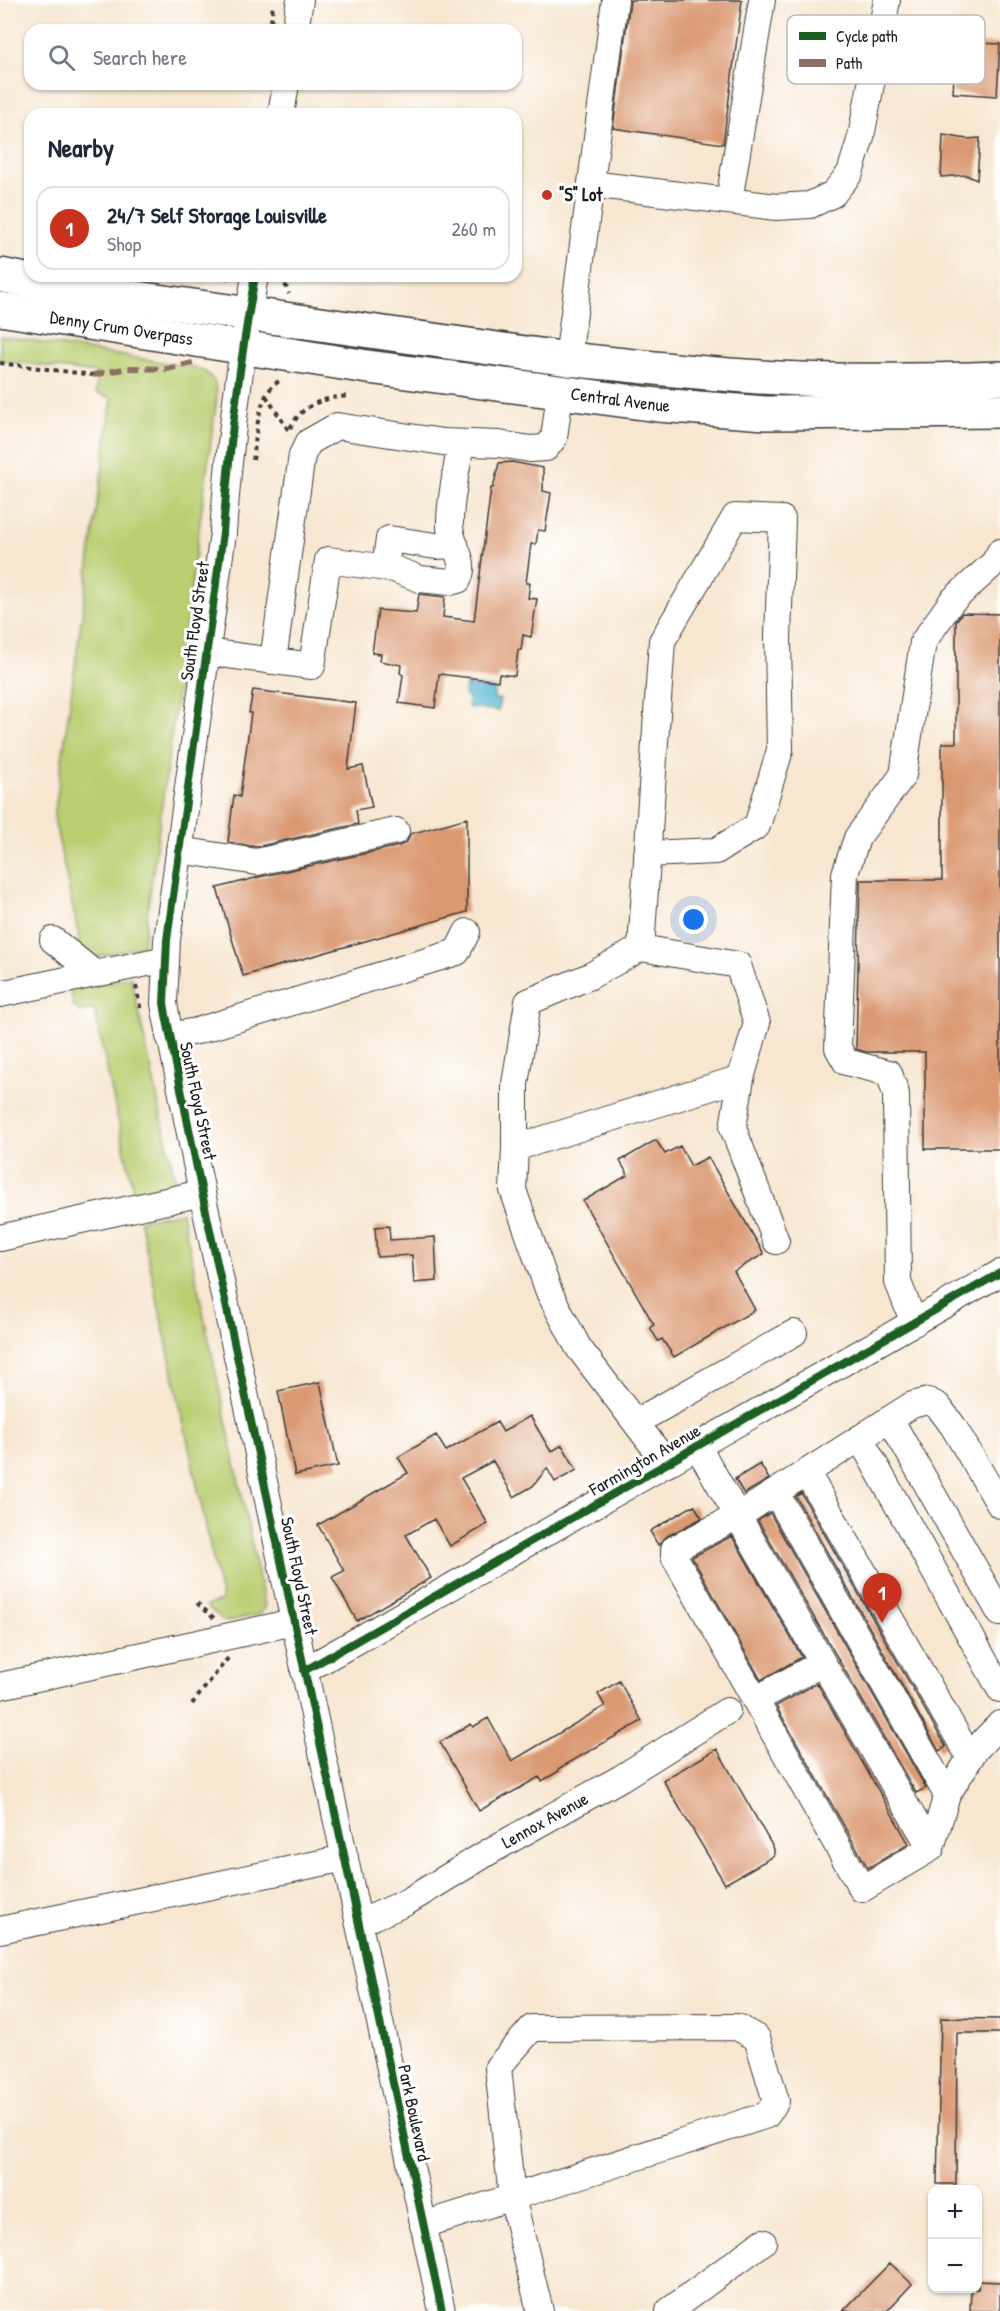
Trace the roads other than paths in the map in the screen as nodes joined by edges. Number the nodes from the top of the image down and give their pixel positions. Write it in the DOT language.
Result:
graph roads {
  1 [pos="300,0"];
  2 [pos="615,0"];
  3 [pos="762,0"];
  4 [pos="887,0"];
  5 [pos="884,15"];
  6 [pos="296,24"];
  7 [pos="871,84"];
  8 [pos="285,90"];
  9 [pos="282,108"];
  10 [pos="591,184"];
  11 [pos="729,201"];
  12 [pos="0,275"];
  13 [pos="24,280"];
  14 [pos="36,282"];
  15 [pos="254,282"];
  16 [pos="0,309"];
  17 [pos="249,314"];
  18 [pos="243,348"];
  19 [pos="568,359"];
  20 [pos="1000,378"];
  21 [pos="560,393"];
  22 [pos="1000,411"];
  23 [pos="461,443"];
  24 [pos="455,545"];
  25 [pos="1000,552"];
  26 [pos="288,556"];
  27 [pos="328,560"];
  28 [pos="385,567"];
  29 [pos="206,652"];
  30 [pos="273,661"];
  31 [pos="396,831"];
  32 [pos="179,850"];
  33 [pos="647,854"];
  34 [pos="467,932"];
  35 [pos="53,940"];
  36 [pos="641,948"];
  37 [pos="166,959"];
  38 [pos="95,974"];
  39 [pos="0,994"];
  40 [pos="169,1036"];
  41 [pos="741,1078"];
  42 [pos="515,1148"];
  43 [pos="202,1193"];
  44 [pos="0,1238"];
  45 [pos="776,1241"];
  46 [pos="1000,1273"];
  47 [pos="914,1323"];
  48 [pos="794,1333"];
  49 [pos="890,1419"];
  50 [pos="636,1422"];
  51 [pos="860,1438"];
  52 [pos="698,1447"];
  53 [pos="668,1464"];
  54 [pos="807,1473"];
  55 [pos="776,1492"];
  56 [pos="1000,1505"];
  57 [pos="738,1516"];
  58 [pos="1000,1613"];
  59 [pos="294,1622"];
  60 [pos="822,1662"];
  61 [pos="304,1671"];
  62 [pos="0,1686"];
  63 [pos="1000,1689"];
  64 [pos="755,1700"];
  65 [pos="727,1711"];
  66 [pos="1000,1724"];
  67 [pos="970,1758"];
  68 [pos="947,1795"];
  69 [pos="930,1848"];
  70 [pos="345,1858"];
  71 [pos="358,1921"];
  72 [pos="0,1930"];
  73 [pos="512,2197"];
  74 [pos="423,2225"];
  75 [pos="763,2242"];
  76 [pos="442,2311"];
  77 [pos="540,2311"];
  78 [pos="669,2311"];
  1 -- 6 [label="street"];
  2 -- 10 [label="street"];
  3 -- 11 [label="street"];
  4 -- 5 [label="street"];
  7 -- 11 [label="street"];
  8 -- 9 [label="street"];
  10 -- 11 [label="street"];
  10 -- 19 [label="street"];
  12 -- 13 [label="main road, Denny Crum Overpass"];
  14 -- 17 [label="main road, Denny Crum Overpass"];
  15 -- 17 [label="street, South Floyd Street"];
  16 -- 18 [label="main road, Denny Crum Overpass"];
  17 -- 18 [label="street, South Floyd Street"];
  17 -- 19 [label="main road, Central Avenue"];
  18 -- 21 [label="main road, Central Avenue"];
  18 -- 29 [label="street, South Floyd Street"];
  19 -- 20 [label="main road, Central Avenue"];
  21 -- 22 [label="main road, Central Avenue"];
  21 -- 23 [label="street"];
  23 -- 24 [label="street"];
  23 -- 26 [label="street"];
  24 -- 28 [label="street"];
  24 -- 28 [label="street"];
  25 -- 47 [label="street"];
  26 -- 27 [label="street"];
  26 -- 30 [label="street"];
  27 -- 28 [label="street"];
  27 -- 30 [label="street"];
  29 -- 30 [label="street"];
  29 -- 32 [label="street, South Floyd Street"];
  31 -- 32 [label="street"];
  32 -- 37 [label="street, South Floyd Street"];
  33 -- 33 [label="street"];
  33 -- 36 [label="street"];
  34 -- 40 [label="street"];
  35 -- 38 [label="street"];
  36 -- 41 [label="street"];
  36 -- 42 [label="street"];
  37 -- 38 [label="street"];
  37 -- 40 [label="street, South Floyd Street"];
  38 -- 39 [label="street"];
  40 -- 43 [label="street, South Floyd Street"];
  41 -- 42 [label="street"];
  41 -- 45 [label="street"];
  42 -- 50 [label="street"];
  43 -- 44 [label="street"];
  43 -- 59 [label="street, South Floyd Street"];
  46 -- 47 [label="street, Farmington Avenue"];
  47 -- 52 [label="street, Farmington Avenue"];
  48 -- 50 [label="street"];
  49 -- 51 [label="street"];
  49 -- 56 [label="street"];
  49 -- 58 [label="street"];
  50 -- 53 [label="street"];
  51 -- 54 [label="street"];
  51 -- 63 [label="street"];
  52 -- 53 [label="street, Farmington Avenue"];
  52 -- 57 [label="street"];
  53 -- 61 [label="street, Farmington Avenue"];
  54 -- 55 [label="street"];
  54 -- 67 [label="street"];
  55 -- 57 [label="street"];
  55 -- 68 [label="street"];
  57 -- 60 [label="street"];
  57 -- 64 [label="street"];
  59 -- 61 [label="street, South Floyd Street"];
  59 -- 62 [label="street"];
  60 -- 64 [label="street"];
  60 -- 69 [label="street"];
  61 -- 70 [label="street, South Floyd Street"];
  64 -- 69 [label="street"];
  65 -- 71 [label="street, Lennox Avenue"];
  66 -- 67 [label="street"];
  67 -- 68 [label="street"];
  68 -- 69 [label="street"];
  70 -- 71 [label="street, South Floyd Street"];
  70 -- 72 [label="street"];
  71 -- 74 [label="street, Park Boulevard"];
  73 -- 73 [label="street"];
  73 -- 74 [label="street"];
  73 -- 77 [label="street"];
  74 -- 76 [label="street, Park Boulevard"];
  75 -- 78 [label="street"];
}
